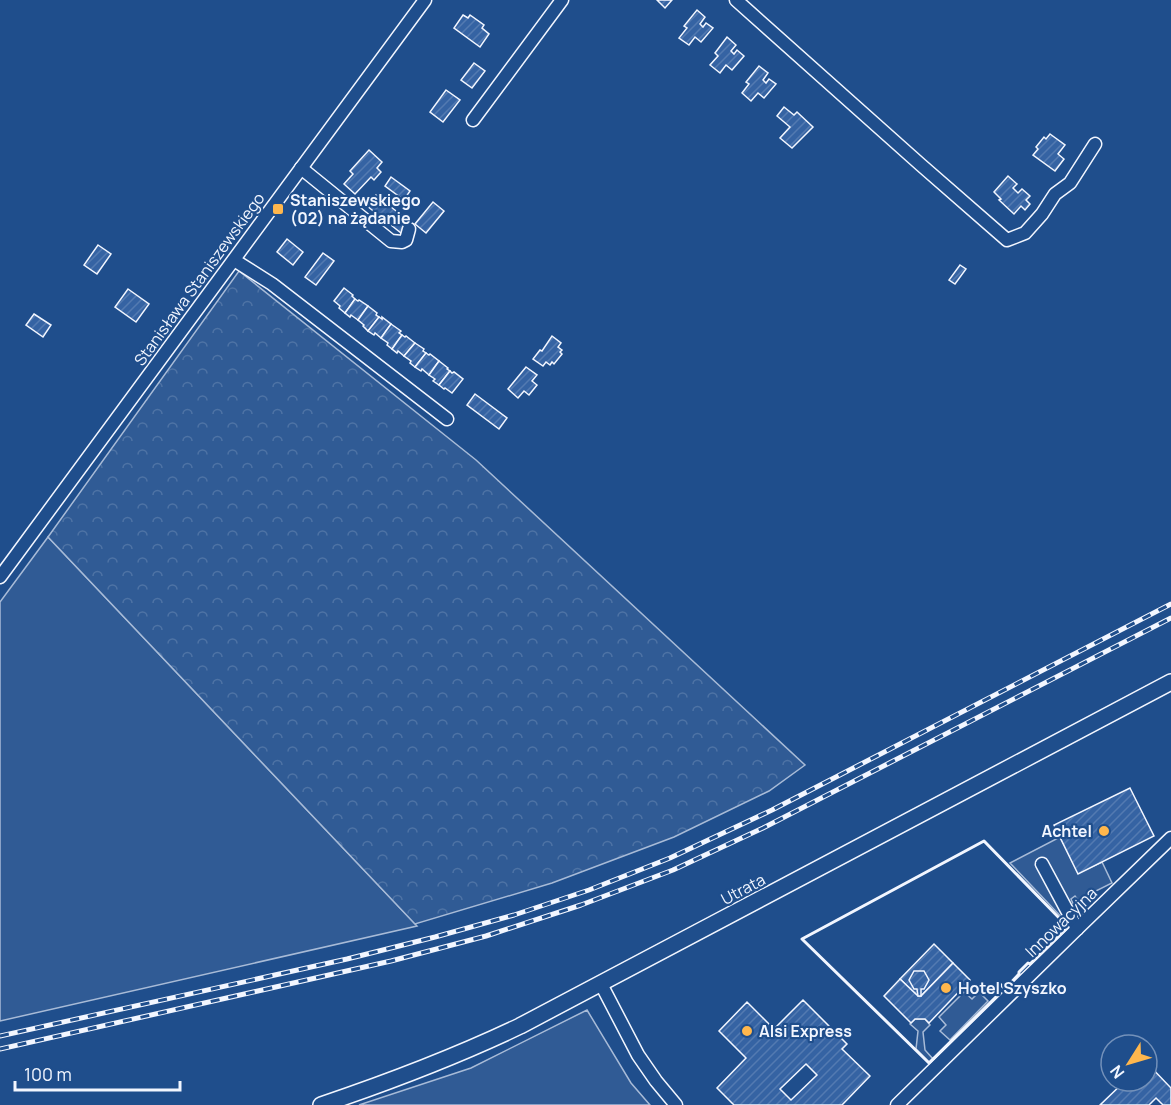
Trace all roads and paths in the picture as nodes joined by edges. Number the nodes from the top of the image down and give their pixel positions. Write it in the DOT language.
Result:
graph roads {
  1 [pos="425,0"];
  2 [pos="562,0"];
  3 [pos="736,0"];
  4 [pos="473,120"];
  5 [pos="1095,144"];
  6 [pos="301,168"];
  7 [pos="409,228"];
  8 [pos="234,260"];
  9 [pos="447,419"];
  10 [pos="0,577"];
  11 [pos="1171,682"];
  12 [pos="1171,838"];
  13 [pos="1042,864"];
  14 [pos="1077,928"];
  15 [pos="600,984"];
  16 [pos="321,1105"];
  17 [pos="676,1105"];
  18 [pos="897,1105"];
  1 -- 6 [label="street, Stanisława Staniszewskiego"];
  2 -- 4 [label="street"];
  3 -- 5 [label="street"];
  6 -- 7 [label="street"];
  6 -- 8 [label="street, Stanisława Staniszewskiego"];
  8 -- 9 [label="street"];
  8 -- 10 [label="street, Stanisława Staniszewskiego"];
  11 -- 15 [label="main road, Utrata"];
  12 -- 14 [label="street, Innowacyjna"];
  13 -- 14 [label="street"];
  14 -- 18 [label="street, Innowacyjna"];
  15 -- 16 [label="main road, Utrata"];
  15 -- 17 [label="street"];
}
